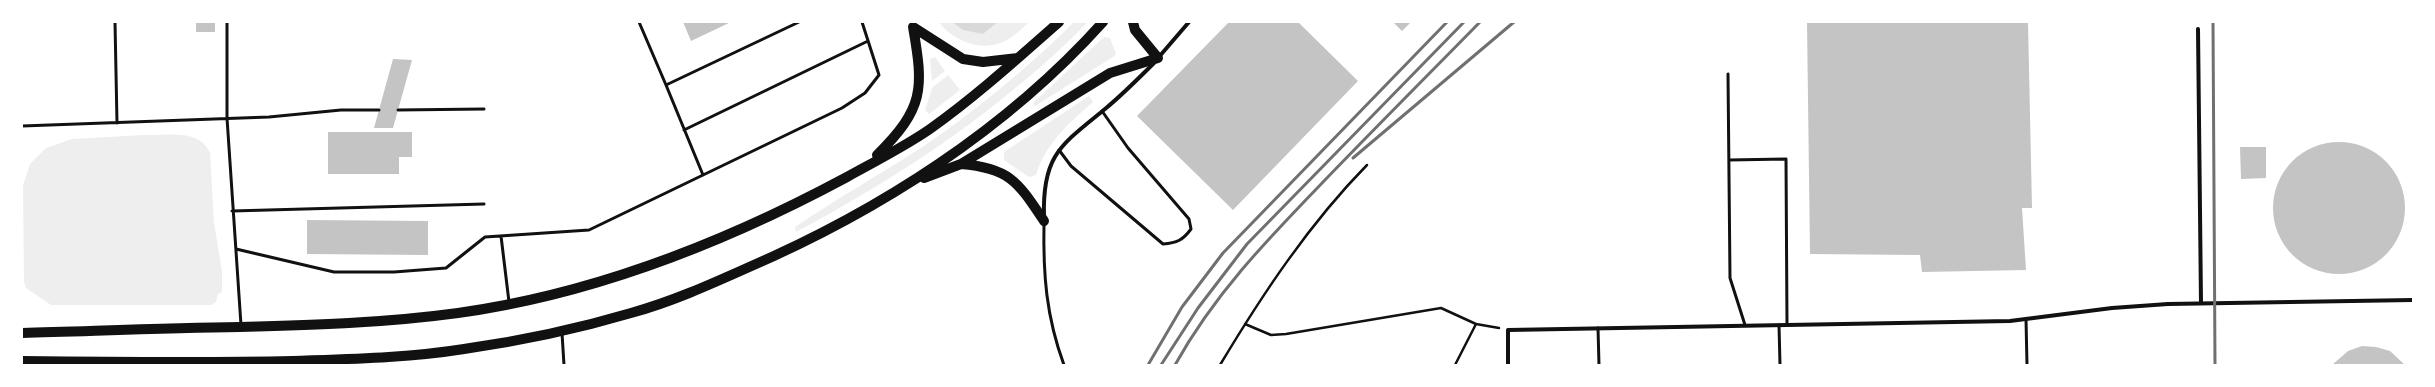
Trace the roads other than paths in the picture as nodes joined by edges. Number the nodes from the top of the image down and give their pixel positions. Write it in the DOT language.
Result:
graph roads {
  1 [pos="115,22"];
  2 [pos="227,22"];
  3 [pos="639,22"];
  4 [pos="799,22"];
  5 [pos="862,22"];
  6 [pos="1059,22"];
  7 [pos="1103,22"];
  8 [pos="1133,22"];
  9 [pos="1189,22"];
  10 [pos="913,24"];
  11 [pos="2198,29"];
  12 [pos="868,41"];
  13 [pos="1018,58"];
  14 [pos="1158,58"];
  15 [pos="1728,74"];
  16 [pos="666,85"];
  17 [pos="484,109"];
  18 [pos="379,110"];
  19 [pos="398,110"];
  20 [pos="1102,111"];
  21 [pos="227,118"];
  22 [pos="117,123"];
  23 [pos="22,126"];
  24 [pos="684,130"];
  25 [pos="1059,150"];
  26 [pos="1729,160"];
  27 [pos="961,164"];
  28 [pos="868,165"];
  29 [pos="703,175"];
  30 [pos="914,182"];
  31 [pos="484,204"];
  32 [pos="232,211"];
  33 [pos="1044,221"];
  34 [pos="501,236"];
  35 [pos="236,249"];
  36 [pos="2413,300"];
  37 [pos="509,303"];
  38 [pos="2201,303"];
  39 [pos="2026,319"];
  40 [pos="1746,325"];
  41 [pos="1779,325"];
  42 [pos="1787,325"];
  43 [pos="242,327"];
  44 [pos="1598,328"];
  45 [pos="562,330"];
  46 [pos="22,333"];
  47 [pos="22,361"];
  48 [pos="564,365"];
  49 [pos="1064,365"];
  50 [pos="1508,365"];
  51 [pos="1598,365"];
  52 [pos="1780,365"];
  53 [pos="2027,365"];
  1 -- 22 [label="lane"];
  2 -- 21 [label="lane"];
  3 -- 16 [label="lane"];
  4 -- 16 [label="lane"];
  5 -- 12 [label="lane"];
  6 -- 13 [label="main road"];
  7 -- 30 [label="main road"];
  8 -- 14 [label="main road"];
  9 -- 14 [label="street"];
  10 -- 13 [label="main road"];
  10 -- 28 [label="main road"];
  11 -- 38 [label="street"];
  12 -- 24 [label="lane"];
  12 -- 29 [label="lane"];
  13 -- 28 [label="main road"];
  14 -- 20 [label="street"];
  14 -- 27 [label="main road"];
  15 -- 26 [label="lane"];
  16 -- 24 [label="lane"];
  17 -- 19 [label="lane"];
  18 -- 21 [label="lane"];
  20 -- 25 [label="street"];
  20 -- 25 [label="lane"];
  21 -- 22 [label="lane"];
  21 -- 32 [label="lane"];
  22 -- 23 [label="lane"];
  24 -- 29 [label="lane"];
  25 -- 33 [label="street"];
  26 -- 40 [label="lane"];
  26 -- 42 [label="lane"];
  27 -- 30 [label="main road"];
  27 -- 33 [label="main road"];
  28 -- 37 [label="main road"];
  29 -- 34 [label="lane"];
  30 -- 45 [label="main road"];
  31 -- 32 [label="lane"];
  32 -- 35 [label="lane"];
  33 -- 49 [label="lane"];
  34 -- 35 [label="lane"];
  34 -- 37 [label="lane"];
  35 -- 43 [label="lane"];
  36 -- 38 [label="street"];
  37 -- 43 [label="main road"];
  38 -- 39 [label="street"];
  39 -- 42 [label="street"];
  39 -- 53 [label="lane"];
  40 -- 41 [label="street"];
  40 -- 44 [label="street"];
  41 -- 42 [label="street"];
  41 -- 52 [label="lane"];
  43 -- 46 [label="main road"];
  44 -- 50 [label="street"];
  44 -- 51 [label="lane"];
  45 -- 47 [label="main road"];
  45 -- 48 [label="lane"];
}
